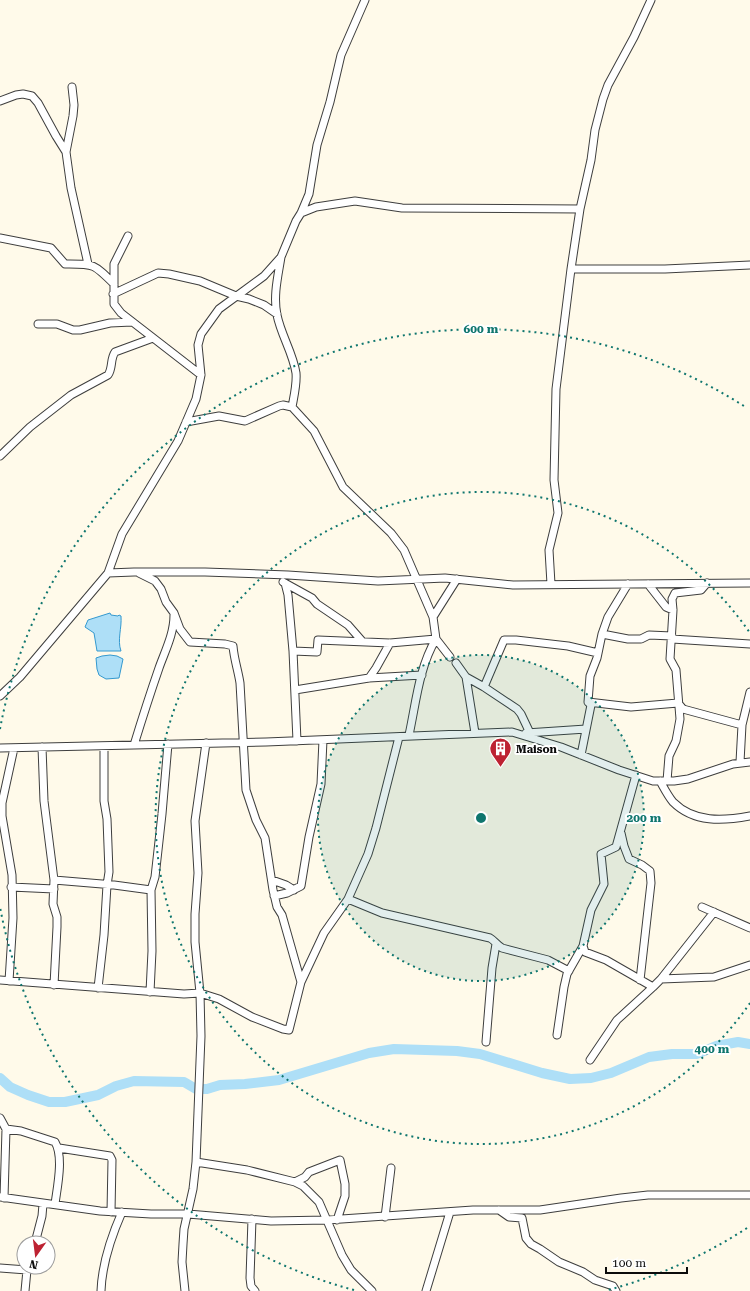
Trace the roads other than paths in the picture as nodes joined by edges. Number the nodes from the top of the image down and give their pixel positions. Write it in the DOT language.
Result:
graph roads {
  1 [pos="365,0"];
  2 [pos="651,0"];
  3 [pos="72,87"];
  4 [pos="0,101"];
  5 [pos="66,152"];
  6 [pos="580,209"];
  7 [pos="301,214"];
  8 [pos="128,236"];
  9 [pos="0,238"];
  10 [pos="280,257"];
  11 [pos="88,264"];
  12 [pos="750,265"];
  13 [pos="571,269"];
  14 [pos="114,284"];
  15 [pos="113,294"];
  16 [pos="236,296"];
  17 [pos="277,314"];
  18 [pos="132,322"];
  19 [pos="38,324"];
  20 [pos="153,338"];
  21 [pos="201,374"];
  22 [pos="292,407"];
  23 [pos="186,422"];
  24 [pos="0,456"];
  25 [pos="135,572"];
  26 [pos="108,573"];
  27 [pos="274,574"];
  28 [pos="417,579"];
  29 [pos="457,579"];
  30 [pos="285,583"];
  31 [pos="707,583"];
  32 [pos="750,583"];
  33 [pos="551,584"];
  34 [pos="628,584"];
  35 [pos="648,584"];
  36 [pos="673,610"];
  37 [pos="174,613"];
  38 [pos="433,618"];
  39 [pos="602,634"];
  40 [pos="672,637"];
  41 [pos="436,639"];
  42 [pos="362,641"];
  43 [pos="390,643"];
  44 [pos="750,644"];
  45 [pos="293,651"];
  46 [pos="598,652"];
  47 [pos="450,657"];
  48 [pos="456,663"];
  49 [pos="422,675"];
  50 [pos="466,677"];
  51 [pos="369,678"];
  52 [pos="484,687"];
  53 [pos="294,690"];
  54 [pos="750,692"];
  55 [pos="0,695"];
  56 [pos="588,702"];
  57 [pos="678,703"];
  58 [pos="742,725"];
  59 [pos="586,729"];
  60 [pos="475,733"];
  61 [pos="518,733"];
  62 [pos="530,733"];
  63 [pos="409,736"];
  64 [pos="399,737"];
  65 [pos="323,740"];
  66 [pos="297,741"];
  67 [pos="244,742"];
  68 [pos="206,743"];
  69 [pos="168,744"];
  70 [pos="134,745"];
  71 [pos="104,746"];
  72 [pos="42,747"];
  73 [pos="0,748"];
  74 [pos="14,748"];
  75 [pos="581,755"];
  76 [pos="740,762"];
  77 [pos="750,762"];
  78 [pos="636,776"];
  79 [pos="664,781"];
  80 [pos="750,816"];
  81 [pos="621,830"];
  82 [pos="54,880"];
  83 [pos="272,880"];
  84 [pos="107,885"];
  85 [pos="11,887"];
  86 [pos="54,889"];
  87 [pos="152,890"];
  88 [pos="294,890"];
  89 [pos="274,896"];
  90 [pos="348,900"];
  91 [pos="702,907"];
  92 [pos="714,912"];
  93 [pos="750,928"];
  94 [pos="496,944"];
  95 [pos="582,946"];
  96 [pos="750,965"];
  97 [pos="569,971"];
  98 [pos="661,979"];
  99 [pos="0,980"];
  100 [pos="640,980"];
  101 [pos="9,981"];
  102 [pos="301,982"];
  103 [pos="54,985"];
  104 [pos="653,987"];
  105 [pos="98,988"];
  106 [pos="150,992"];
  107 [pos="200,994"];
  108 [pos="557,1035"];
  109 [pos="486,1042"];
  110 [pos="590,1060"];
  111 [pos="0,1118"];
  112 [pos="6,1129"];
  113 [pos="59,1148"];
  114 [pos="196,1162"];
  115 [pos="391,1168"];
  116 [pos="295,1182"];
  117 [pos="750,1195"];
  118 [pos="2,1197"];
  119 [pos="43,1204"];
  120 [pos="55,1204"];
  121 [pos="498,1210"];
  122 [pos="111,1212"];
  123 [pos="122,1212"];
  124 [pos="450,1212"];
  125 [pos="188,1214"];
  126 [pos="385,1217"];
  127 [pos="252,1220"];
  128 [pos="327,1220"];
  129 [pos="337,1220"];
  130 [pos="37,1235"];
  131 [pos="0,1268"];
  132 [pos="16,1268"];
  133 [pos="26,1275"];
  134 [pos="25,1291"];
  135 [pos="101,1291"];
  136 [pos="185,1291"];
  137 [pos="255,1291"];
  138 [pos="372,1291"];
  139 [pos="426,1291"];
  140 [pos="616,1291"];
  1 -- 7 [label="street"];
  2 -- 6 [label="street"];
  3 -- 5 [label="street"];
  4 -- 5 [label="street"];
  5 -- 11 [label="street"];
  6 -- 7 [label="street"];
  6 -- 13 [label="street"];
  7 -- 10 [label="street"];
  8 -- 14 [label="street"];
  9 -- 11 [label="street"];
  10 -- 16 [label="street"];
  10 -- 17 [label="street"];
  11 -- 14 [label="street"];
  12 -- 13 [label="street"];
  13 -- 33 [label="street"];
  14 -- 15 [label="street"];
  15 -- 16 [label="street"];
  15 -- 18 [label="street"];
  16 -- 17 [label="street"];
  16 -- 21 [label="street"];
  17 -- 22 [label="street"];
  18 -- 19 [label="street"];
  18 -- 20 [label="street"];
  20 -- 21 [label="street"];
  20 -- 24 [label="street"];
  21 -- 23 [label="street"];
  22 -- 23 [label="street"];
  22 -- 28 [label="street"];
  23 -- 26 [label="street"];
  25 -- 26 [label="street"];
  25 -- 27 [label="street"];
  25 -- 37 [label="street"];
  26 -- 55 [label="street"];
  27 -- 28 [label="street"];
  27 -- 30 [label="street"];
  28 -- 29 [label="street"];
  28 -- 38 [label="street"];
  29 -- 33 [label="street"];
  29 -- 38 [label="street"];
  30 -- 42 [label="street"];
  30 -- 45 [label="street"];
  31 -- 32 [label="street"];
  31 -- 35 [label="street"];
  31 -- 36 [label="street"];
  33 -- 34 [label="street"];
  34 -- 35 [label="street"];
  34 -- 39 [label="street"];
  35 -- 36 [label="street"];
  36 -- 40 [label="street"];
  37 -- 67 [label="street"];
  37 -- 70 [label="street"];
  38 -- 41 [label="street"];
  39 -- 40 [label="street"];
  39 -- 46 [label="street"];
  40 -- 44 [label="street"];
  40 -- 57 [label="street"];
  41 -- 43 [label="street"];
  41 -- 47 [label="street"];
  41 -- 49 [label="street"];
  42 -- 43 [label="street"];
  42 -- 45 [label="street"];
  43 -- 51 [label="street"];
  45 -- 53 [label="street"];
  46 -- 52 [label="street"];
  46 -- 56 [label="street"];
  48 -- 50 [label="street"];
  49 -- 51 [label="street"];
  49 -- 63 [label="street"];
  50 -- 52 [label="street"];
  50 -- 60 [label="street"];
  51 -- 53 [label="street"];
  52 -- 62 [label="street"];
  53 -- 66 [label="street"];
  54 -- 58 [label="street"];
  56 -- 57 [label="street"];
  56 -- 59 [label="street"];
  57 -- 58 [label="street"];
  57 -- 79 [label="street"];
  58 -- 76 [label="street"];
  59 -- 62 [label="street"];
  59 -- 75 [label="street"];
  60 -- 61 [label="street"];
  60 -- 63 [label="street"];
  61 -- 62 [label="street"];
  61 -- 75 [label="street"];
  63 -- 64 [label="street"];
  64 -- 65 [label="street"];
  64 -- 90 [label="street"];
  65 -- 66 [label="street"];
  65 -- 88 [label="street"];
  66 -- 67 [label="street"];
  67 -- 68 [label="street"];
  67 -- 83 [label="street"];
  68 -- 69 [label="street"];
  68 -- 107 [label="street"];
  69 -- 70 [label="street"];
  69 -- 87 [label="street"];
  70 -- 71 [label="street"];
  71 -- 72 [label="street"];
  71 -- 84 [label="street"];
  72 -- 74 [label="street"];
  72 -- 82 [label="street"];
  73 -- 74 [label="street"];
  74 -- 85 [label="street"];
  75 -- 78 [label="street"];
  76 -- 77 [label="street"];
  76 -- 79 [label="street"];
  78 -- 79 [label="street"];
  78 -- 81 [label="street"];
  79 -- 80 [label="street"];
  81 -- 95 [label="street"];
  81 -- 100 [label="street"];
  82 -- 84 [label="street"];
  82 -- 86 [label="street"];
  83 -- 88 [label="street"];
  83 -- 89 [label="street"];
  84 -- 87 [label="street"];
  84 -- 105 [label="street"];
  85 -- 86 [label="street"];
  85 -- 101 [label="street"];
  86 -- 103 [label="street"];
  87 -- 106 [label="street"];
  88 -- 89 [label="street"];
  89 -- 102 [label="street"];
  90 -- 94 [label="street"];
  90 -- 102 [label="street"];
  91 -- 92 [label="street"];
  92 -- 93 [label="street"];
  92 -- 98 [label="street"];
  94 -- 97 [label="street"];
  94 -- 109 [label="street"];
  95 -- 97 [label="street"];
  95 -- 100 [label="street"];
  96 -- 98 [label="street"];
  97 -- 108 [label="street"];
  98 -- 104 [label="street"];
  99 -- 101 [label="street"];
  100 -- 104 [label="street"];
  101 -- 103 [label="street"];
  102 -- 107 [label="street"];
  103 -- 105 [label="street"];
  104 -- 110 [label="street"];
  105 -- 106 [label="street"];
  106 -- 107 [label="street"];
  107 -- 114 [label="street"];
  111 -- 112 [label="street"];
  112 -- 113 [label="street"];
  112 -- 118 [label="street"];
  113 -- 120 [label="street"];
  113 -- 122 [label="street"];
  114 -- 116 [label="street"];
  114 -- 125 [label="street"];
  115 -- 126 [label="street"];
  116 -- 128 [label="street"];
  116 -- 129 [label="street"];
  117 -- 121 [label="street"];
  118 -- 119 [label="street"];
  119 -- 120 [label="street"];
  119 -- 130 [label="street"];
  120 -- 122 [label="street"];
  121 -- 124 [label="street"];
  121 -- 140 [label="street"];
  122 -- 123 [label="street"];
  123 -- 125 [label="street"];
  123 -- 135 [label="street"];
  124 -- 126 [label="street"];
  124 -- 139 [label="street"];
  125 -- 127 [label="street"];
  125 -- 136 [label="street"];
  126 -- 129 [label="street"];
  127 -- 128 [label="street"];
  127 -- 137 [label="street"];
  128 -- 129 [label="street"];
  128 -- 138 [label="street"];
  131 -- 132 [label="street"];
  133 -- 134 [label="street"];
}
